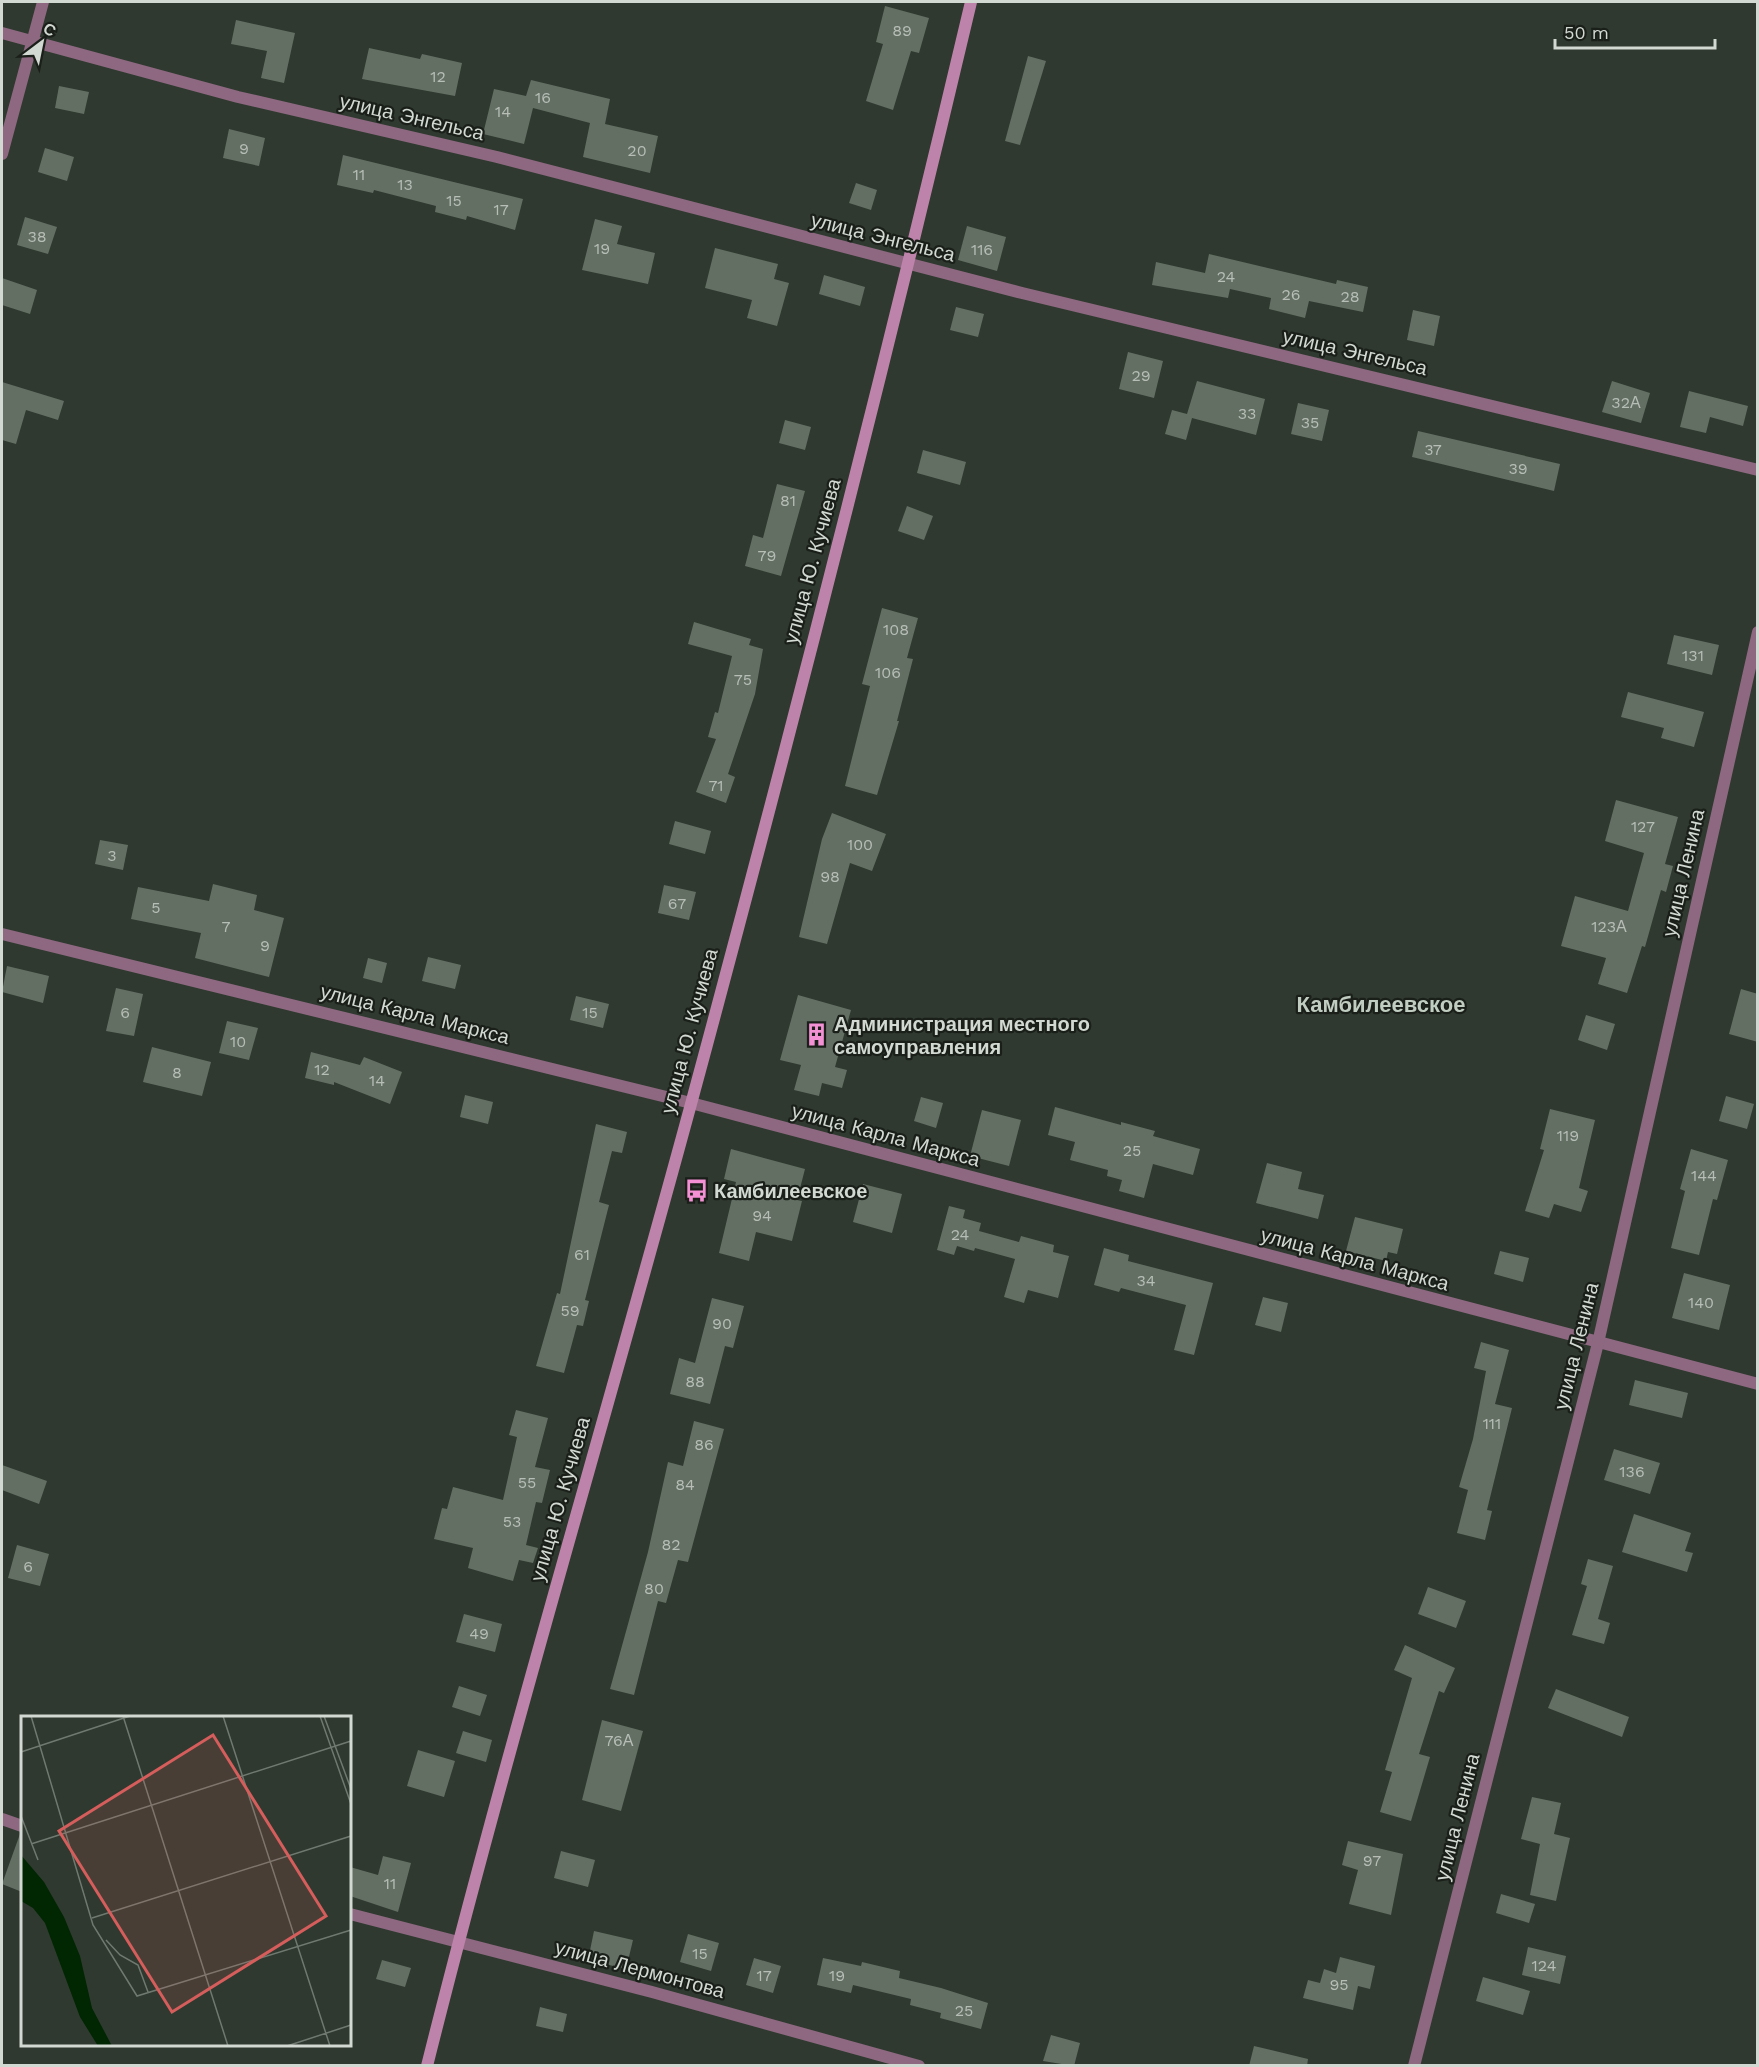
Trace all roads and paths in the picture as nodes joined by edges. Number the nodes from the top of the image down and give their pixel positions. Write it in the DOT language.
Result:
graph roads {
  1 [pos="43,2"];
  2 [pos="971,2"];
  3 [pos="2,33"];
  4 [pos="31,40"];
  5 [pos="2,154"];
  6 [pos="909,263"];
  7 [pos="1758,470"];
  8 [pos="1758,632"];
  9 [pos="2,934"];
  10 [pos="691,1104"];
  11 [pos="1598,1343"];
  12 [pos="1758,1383"];
  13 [pos="2,1819"];
  14 [pos="21,1826"];
  15 [pos="351,1914"];
  16 [pos="458,1942"];
  17 [pos="427,2066"];
  18 [pos="919,2066"];
  19 [pos="1414,2066"];
  1 -- 4 [label="street"];
  2 -- 6 [label="street, улица Ю. Кучиева"];
  3 -- 4 [label="street, улица Энгельса"];
  4 -- 5 [label="street"];
  4 -- 6 [label="street, улица Энгельса"];
  6 -- 7 [label="street, улица Энгельса"];
  6 -- 10 [label="street, улица Ю. Кучиева"];
  8 -- 11 [label="street, улица Ленина"];
  9 -- 10 [label="street, улица Карла Маркса"];
  10 -- 11 [label="street, улица Карла Маркса"];
  10 -- 16 [label="street, улица Ю. Кучиева"];
  11 -- 12 [label="street, улица Карла Маркса"];
  11 -- 19 [label="street, улица Ленина"];
  13 -- 14 [label="street"];
  15 -- 16 [label="street, улица Лермонтова"];
  16 -- 17 [label="street, улица Ю. Кучиева"];
  16 -- 18 [label="street, улица Лермонтова"];
}
